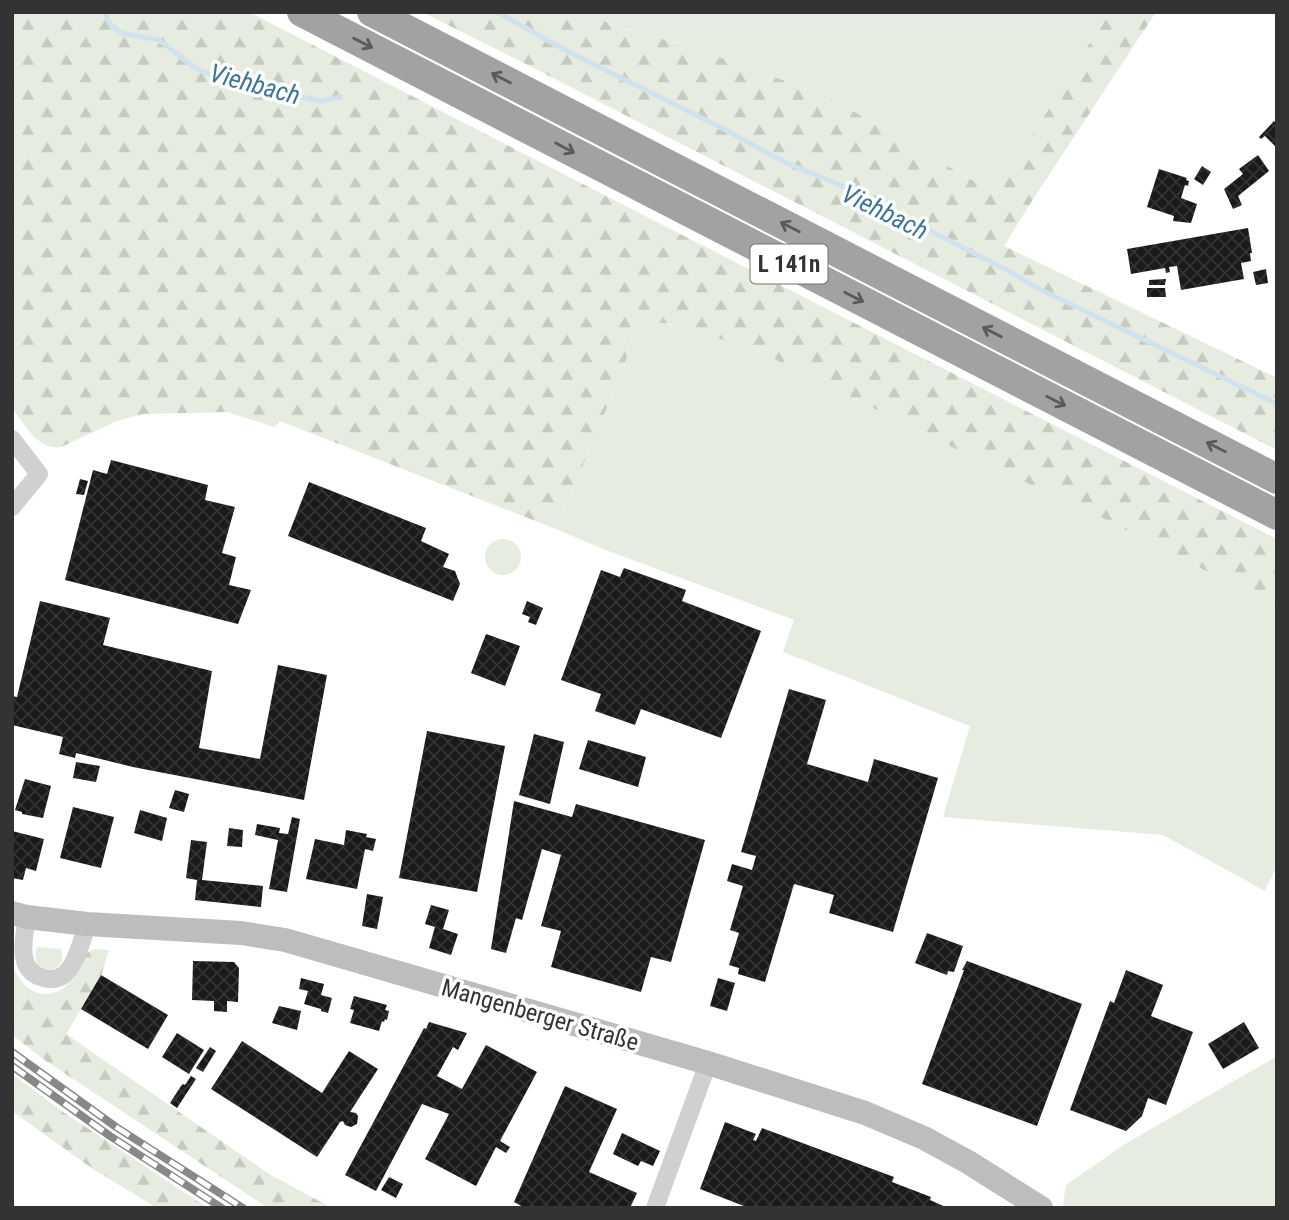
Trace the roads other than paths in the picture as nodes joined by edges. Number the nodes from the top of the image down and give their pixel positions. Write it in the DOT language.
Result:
graph roads {
  1 [pos="302,12"];
  2 [pos="372,12"];
  3 [pos="12,439"];
  4 [pos="1277,479"];
  5 [pos="12,507"];
  6 [pos="1277,515"];
  7 [pos="20,915"];
  8 [pos="87,924"];
  9 [pos="708,1063"];
  10 [pos="655,1208"];
  11 [pos="1041,1208"];
  1 -- 6 [label="highway, L 141n, one-way"];
  4 -- 2 [label="highway, L 141n, one-way"];
  3 -- 5 [label="street"];
  7 -- 8 [label="main road, Mangenberger Straße"];
  7 -- 8 [label="street"];
  8 -- 9 [label="main road, Mangenberger Straße"];
  9 -- 10 [label="street"];
  9 -- 11 [label="main road, Mangenberger Straße"];
}
